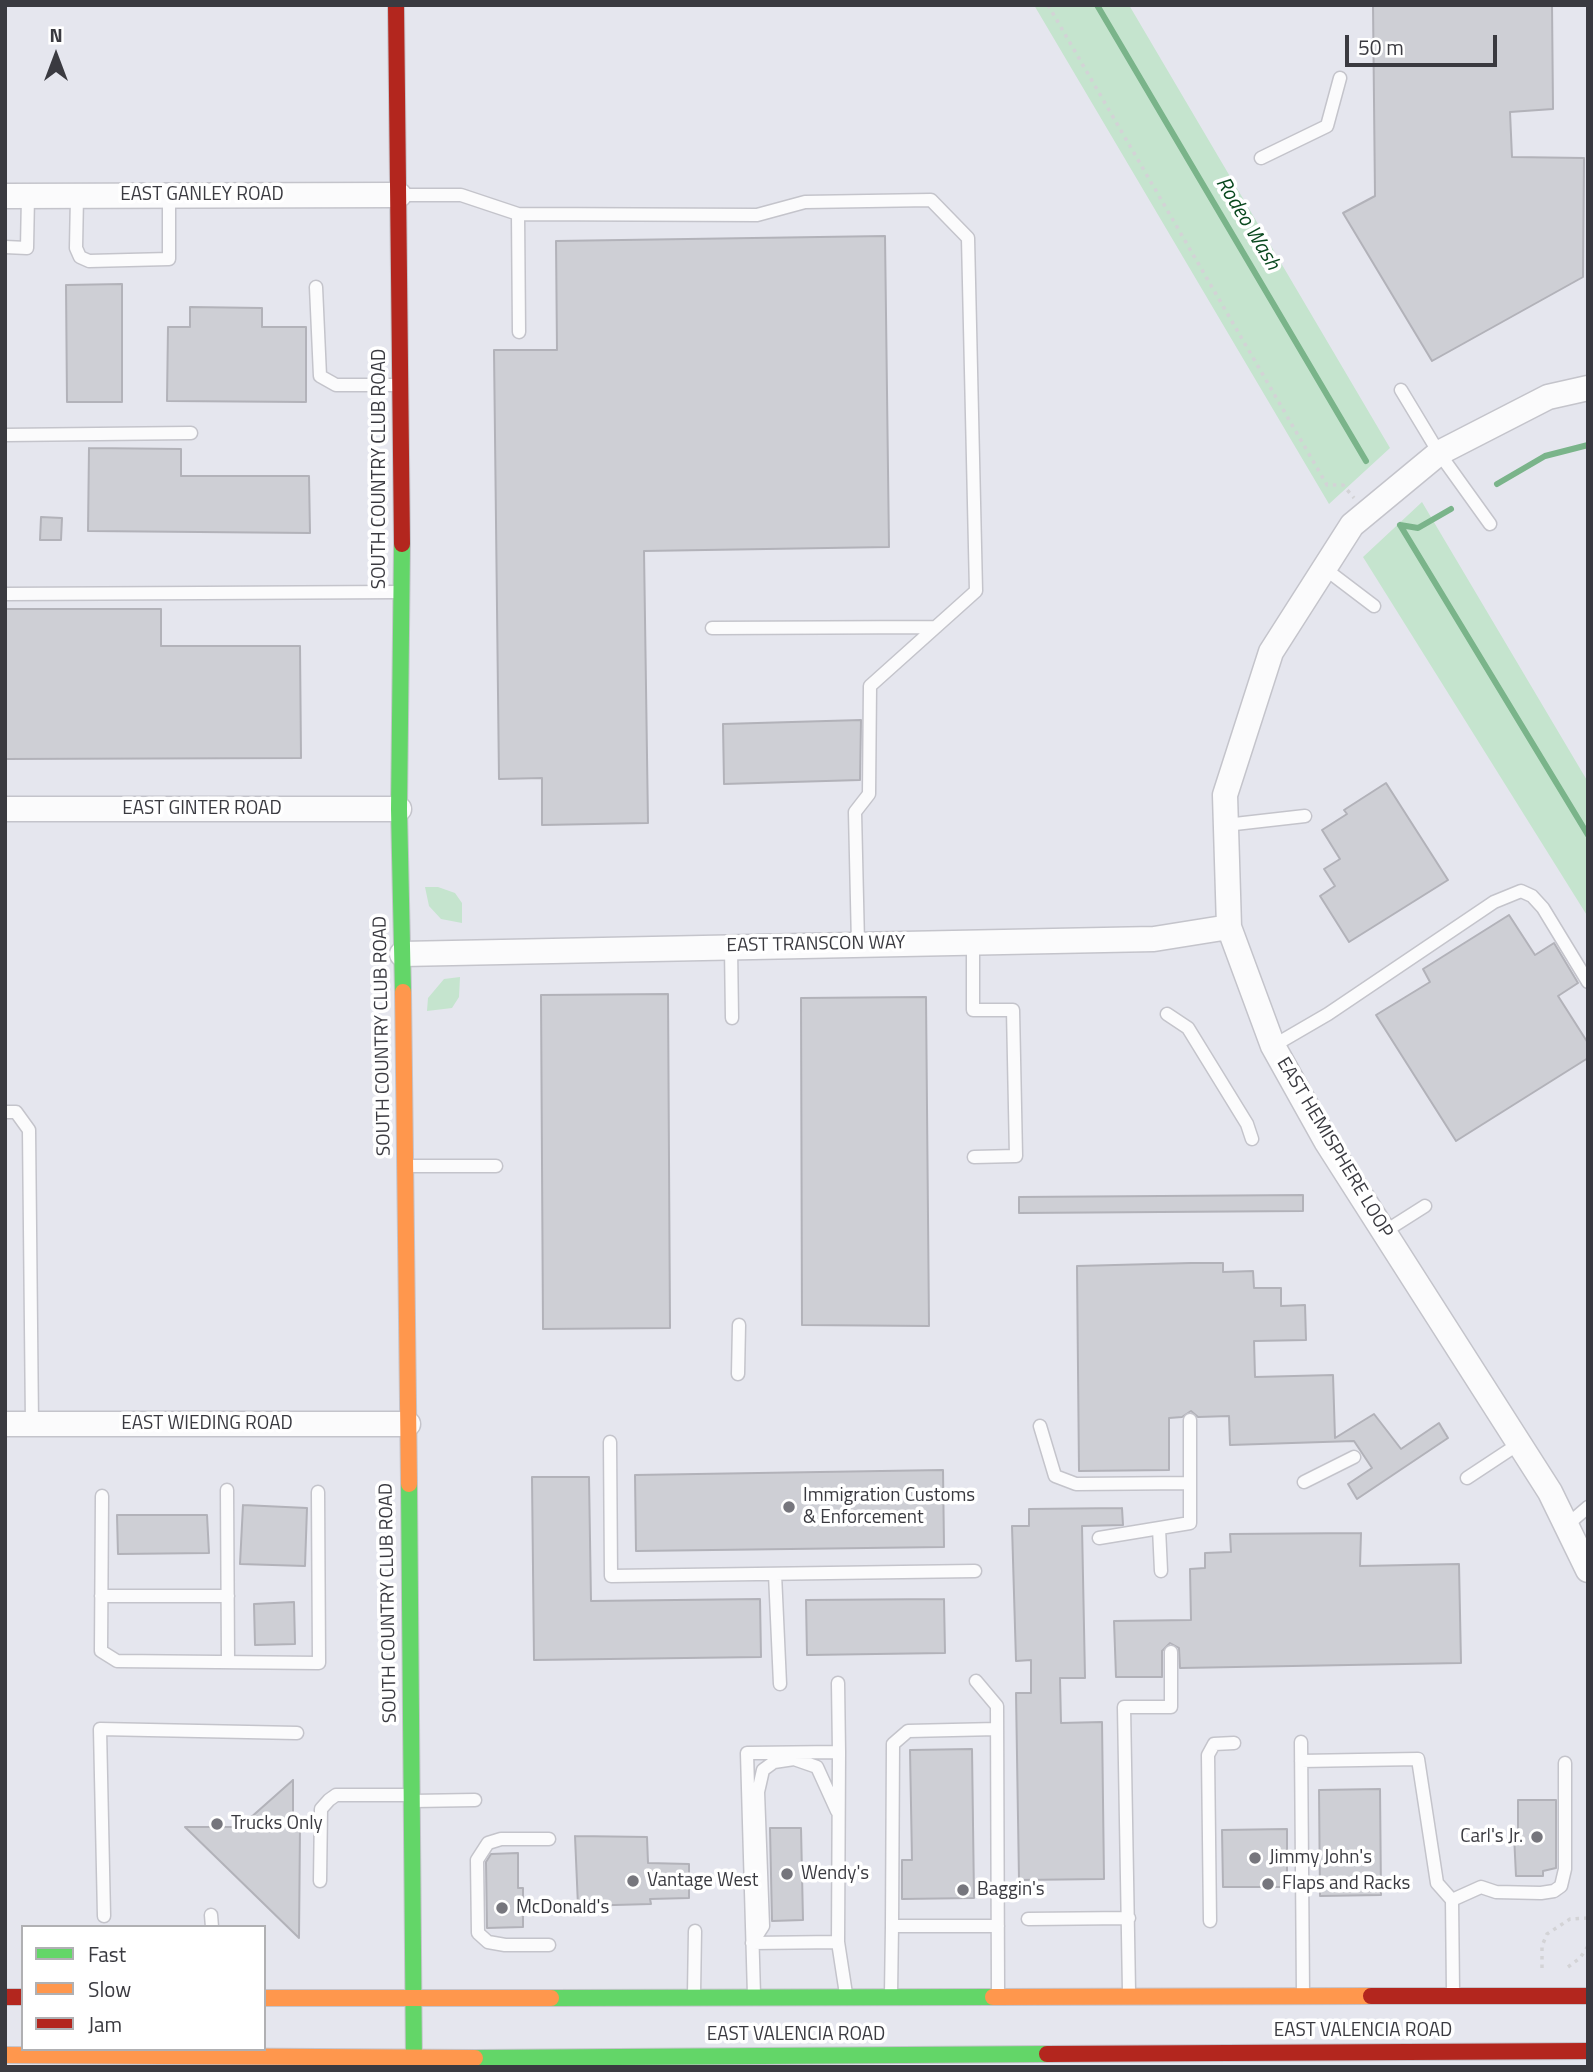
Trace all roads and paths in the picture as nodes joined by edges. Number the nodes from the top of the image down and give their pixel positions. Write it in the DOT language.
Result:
graph roads {
  1 [pos="396,5"];
  2 [pos="1048,5"];
  3 [pos="1340,78"];
  4 [pos="1261,158"];
  5 [pos="169,195"];
  6 [pos="399,195"];
  7 [pos="17,196"];
  8 [pos="77,196"];
  9 [pos="518,214"];
  10 [pos="5,247"];
  11 [pos="316,287"];
  12 [pos="519,332"];
  13 [pos="401,385"];
  14 [pos="1588,388"];
  15 [pos="1401,390"];
  16 [pos="191,433"];
  17 [pos="5,435"];
  18 [pos="1439,453"];
  19 [pos="1367,512"];
  20 [pos="1490,524"];
  21 [pos="1324,568"];
  22 [pos="402,592"];
  23 [pos="5,593"];
  24 [pos="1374,606"];
  25 [pos="936,627"];
  26 [pos="712,628"];
  27 [pos="5,809"];
  28 [pos="400,809"];
  29 [pos="1305,816"];
  30 [pos="1226,825"];
  31 [pos="1229,927"];
  32 [pos="973,942"];
  33 [pos="858,944"];
  34 [pos="731,947"];
  35 [pos="402,954"];
  36 [pos="1588,982"];
  37 [pos="1167,1014"];
  38 [pos="733,1018"];
  39 [pos="1273,1046"];
  40 [pos="5,1112"];
  41 [pos="1252,1139"];
  42 [pos="974,1157"];
  43 [pos="406,1166"];
  44 [pos="496,1166"];
  45 [pos="1425,1206"];
  46 [pos="1384,1232"];
  47 [pos="739,1325"];
  48 [pos="738,1374"];
  49 [pos="1190,1420"];
  50 [pos="5,1424"];
  51 [pos="32,1424"];
  52 [pos="408,1424"];
  53 [pos="1040,1426"];
  54 [pos="610,1442"];
  55 [pos="1520,1443"];
  56 [pos="1354,1457"];
  57 [pos="1467,1478"];
  58 [pos="1304,1482"];
  59 [pos="1190,1483"];
  60 [pos="227,1490"];
  61 [pos="318,1492"];
  62 [pos="102,1496"];
  63 [pos="1588,1507"];
  64 [pos="1567,1525"];
  65 [pos="1159,1528"];
  66 [pos="1099,1538"];
  67 [pos="1588,1570"];
  68 [pos="975,1571"];
  69 [pos="1161,1572"];
  70 [pos="775,1574"];
  71 [pos="102,1596"];
  72 [pos="228,1596"];
  73 [pos="1171,1652"];
  74 [pos="228,1662"];
  75 [pos="976,1681"];
  76 [pos="838,1683"];
  77 [pos="780,1684"];
  78 [pos="997,1729"];
  79 [pos="297,1733"];
  80 [pos="1301,1742"];
  81 [pos="1234,1743"];
  82 [pos="839,1752"];
  83 [pos="1301,1761"];
  84 [pos="1565,1763"];
  85 [pos="412,1798"];
  86 [pos="475,1800"];
  87 [pos="838,1815"];
  88 [pos="549,1839"];
  89 [pos="320,1881"];
  90 [pos="1452,1900"];
  91 [pos="103,1916"];
  92 [pos="1129,1918"];
  93 [pos="1588,1918"];
  94 [pos="1028,1919"];
  95 [pos="1210,1921"];
  96 [pos="892,1926"];
  97 [pos="998,1926"];
  98 [pos="695,1931"];
  99 [pos="838,1942"];
  100 [pos="752,1943"];
  101 [pos="549,1945"];
  102 [pos="1588,1946"];
  103 [pos="1553,1970"];
  104 [pos="1563,1970"];
  105 [pos="1588,1996"];
  106 [pos="1453,1997"];
  107 [pos="266,1998"];
  108 [pos="414,1998"];
  109 [pos="694,1998"];
  110 [pos="754,1998"];
  111 [pos="846,1998"];
  112 [pos="891,1998"];
  113 [pos="998,1998"];
  114 [pos="1129,1998"];
  115 [pos="1303,1998"];
  116 [pos="1588,2051"];
  117 [pos="5,2056"];
  118 [pos="1381,2059"];
  119 [pos="1148,2060"];
  120 [pos="1251,2060"];
  121 [pos="947,2061"];
  122 [pos="414,2062"];
  123 [pos="605,2062"];
  1 -- 6 [label="main road, SOUTH COUNTRY CLUB ROAD"];
  2 -- 19 [label="path"];
  3 -- 4 [label="lane"];
  5 -- 6 [label="street, EAST GANLEY ROAD"];
  5 -- 8 [label="street, EAST GANLEY ROAD"];
  5 -- 8 [label="lane"];
  6 -- 9 [label="lane"];
  6 -- 13 [label="main road, SOUTH COUNTRY CLUB ROAD"];
  7 -- 8 [label="street, EAST GANLEY ROAD"];
  7 -- 10 [label="lane"];
  9 -- 12 [label="lane"];
  9 -- 25 [label="lane"];
  11 -- 13 [label="lane"];
  13 -- 22 [label="main road, SOUTH COUNTRY CLUB ROAD"];
  14 -- 18 [label="street, EAST HEMISPHERE LOOP"];
  15 -- 18 [label="lane"];
  16 -- 17 [label="lane"];
  18 -- 19 [label="street, EAST HEMISPHERE LOOP"];
  18 -- 20 [label="lane"];
  19 -- 21 [label="street, EAST HEMISPHERE LOOP"];
  21 -- 24 [label="lane"];
  21 -- 30 [label="street, EAST HEMISPHERE LOOP"];
  22 -- 23 [label="lane"];
  22 -- 28 [label="main road, SOUTH COUNTRY CLUB ROAD"];
  25 -- 26 [label="lane"];
  25 -- 33 [label="lane"];
  27 -- 28 [label="street, EAST GINTER ROAD"];
  28 -- 35 [label="main road, SOUTH COUNTRY CLUB ROAD"];
  29 -- 30 [label="lane"];
  30 -- 31 [label="street, EAST HEMISPHERE LOOP"];
  31 -- 32 [label="street, EAST TRANSCON WAY"];
  31 -- 39 [label="street, EAST HEMISPHERE LOOP"];
  32 -- 33 [label="street, EAST TRANSCON WAY"];
  32 -- 42 [label="lane"];
  33 -- 34 [label="street, EAST TRANSCON WAY"];
  34 -- 35 [label="street, EAST TRANSCON WAY"];
  34 -- 38 [label="lane"];
  35 -- 43 [label="main road, SOUTH COUNTRY CLUB ROAD"];
  36 -- 39 [label="lane"];
  37 -- 41 [label="lane"];
  39 -- 46 [label="street, EAST HEMISPHERE LOOP"];
  40 -- 51 [label="lane"];
  43 -- 44 [label="lane"];
  43 -- 52 [label="main road, SOUTH COUNTRY CLUB ROAD"];
  45 -- 46 [label="lane"];
  46 -- 55 [label="street, EAST HEMISPHERE LOOP"];
  47 -- 48 [label="lane"];
  49 -- 59 [label="lane"];
  50 -- 51 [label="street, EAST WIEDING ROAD"];
  51 -- 52 [label="street, EAST WIEDING ROAD"];
  52 -- 85 [label="main road, SOUTH COUNTRY CLUB ROAD"];
  53 -- 59 [label="lane"];
  54 -- 70 [label="lane"];
  55 -- 57 [label="lane"];
  55 -- 64 [label="street, EAST HEMISPHERE LOOP"];
  56 -- 58 [label="lane"];
  59 -- 65 [label="lane"];
  60 -- 72 [label="lane"];
  61 -- 74 [label="lane"];
  62 -- 71 [label="lane"];
  63 -- 64 [label="lane"];
  64 -- 67 [label="street, EAST HEMISPHERE LOOP"];
  65 -- 66 [label="lane"];
  65 -- 69 [label="lane"];
  68 -- 70 [label="lane"];
  70 -- 77 [label="lane"];
  71 -- 72 [label="lane"];
  71 -- 74 [label="lane"];
  72 -- 74 [label="lane"];
  73 -- 92 [label="lane"];
  75 -- 78 [label="lane"];
  76 -- 82 [label="lane"];
  78 -- 96 [label="lane"];
  78 -- 97 [label="lane"];
  79 -- 91 [label="lane"];
  80 -- 83 [label="lane"];
  81 -- 95 [label="lane"];
  82 -- 87 [label="lane"];
  82 -- 100 [label="lane"];
  83 -- 90 [label="lane"];
  83 -- 115 [label="lane"];
  84 -- 90 [label="lane"];
  85 -- 86 [label="lane"];
  85 -- 89 [label="lane"];
  85 -- 108 [label="main road, SOUTH COUNTRY CLUB ROAD"];
  87 -- 99 [label="lane"];
  87 -- 100 [label="lane"];
  88 -- 101 [label="lane"];
  90 -- 106 [label="lane"];
  92 -- 94 [label="lane"];
  92 -- 114 [label="lane"];
  93 -- 103 [label="path"];
  96 -- 97 [label="lane"];
  96 -- 112 [label="lane"];
  97 -- 113 [label="lane"];
  98 -- 109 [label="lane"];
  99 -- 100 [label="lane"];
  99 -- 111 [label="lane"];
  100 -- 110 [label="lane"];
  102 -- 104 [label="path"];
  105 -- 106 [label="main road, EAST VALENCIA ROAD"];
  106 -- 115 [label="main road, EAST VALENCIA ROAD"];
  107 -- 108 [label="main road, EAST VALENCIA ROAD"];
  108 -- 109 [label="main road, EAST VALENCIA ROAD"];
  108 -- 122 [label="main road, SOUTH COUNTRY CLUB ROAD"];
  109 -- 110 [label="main road, EAST VALENCIA ROAD"];
  110 -- 111 [label="main road, EAST VALENCIA ROAD"];
  111 -- 112 [label="main road, EAST VALENCIA ROAD"];
  112 -- 113 [label="main road, EAST VALENCIA ROAD"];
  113 -- 114 [label="main road, EAST VALENCIA ROAD"];
  114 -- 115 [label="main road, EAST VALENCIA ROAD"];
  116 -- 118 [label="main road, EAST VALENCIA ROAD"];
  117 -- 122 [label="main road, EAST VALENCIA ROAD"];
  118 -- 120 [label="main road, EAST VALENCIA ROAD"];
  119 -- 120 [label="main road, EAST VALENCIA ROAD"];
  119 -- 121 [label="main road, EAST VALENCIA ROAD"];
  121 -- 123 [label="main road, EAST VALENCIA ROAD"];
  122 -- 123 [label="main road, EAST VALENCIA ROAD"];
}
